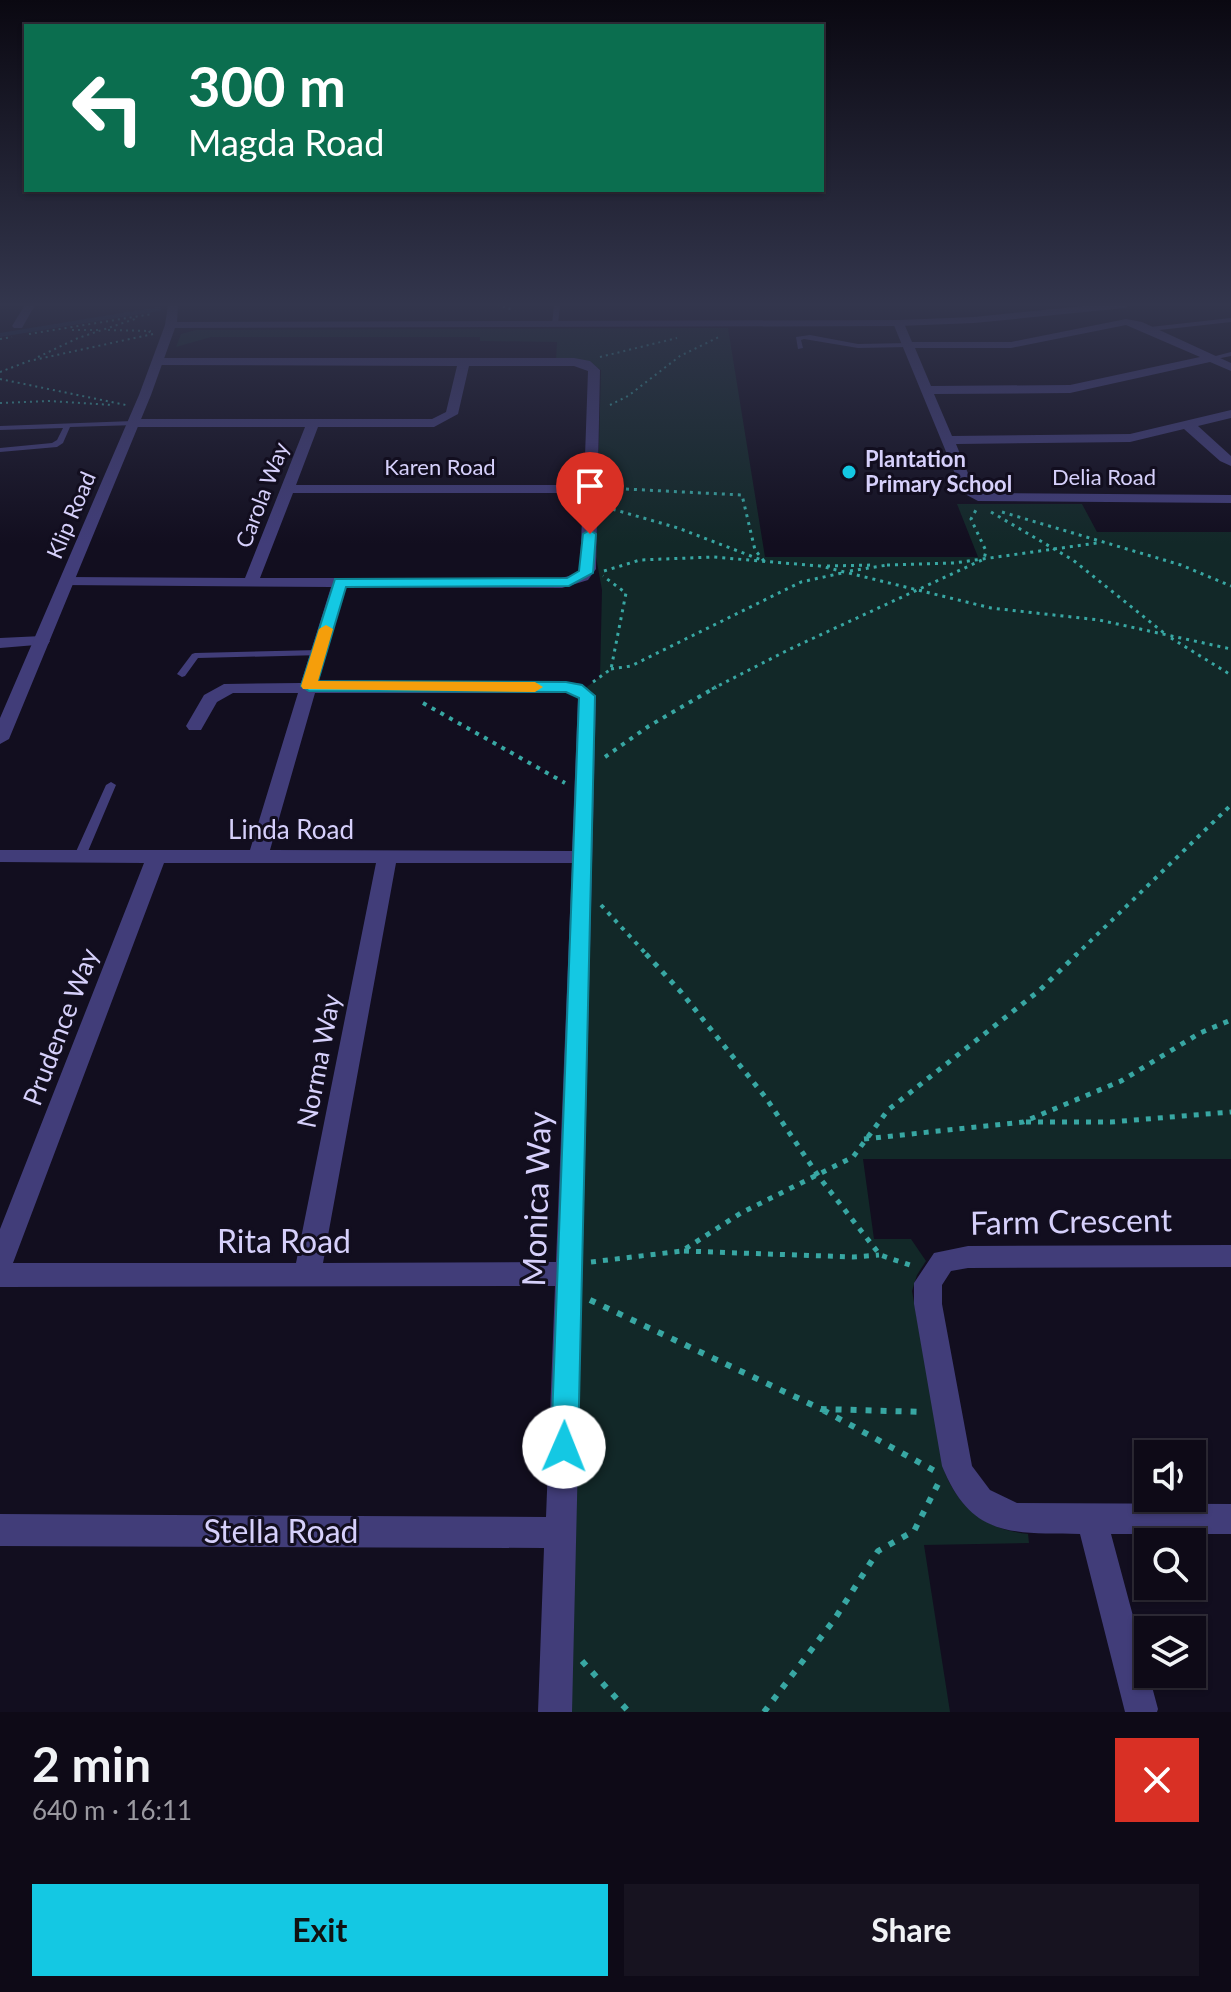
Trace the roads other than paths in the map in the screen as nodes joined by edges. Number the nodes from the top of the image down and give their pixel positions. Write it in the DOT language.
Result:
graph roads {
  1 [pos="149,385"];
  2 [pos="459,385"];
  3 [pos="594,385"];
  4 [pos="926,385"];
  5 [pos="1089,385"];
  6 [pos="928,390"];
  7 [pos="1231,414"];
  8 [pos="133,423"];
  9 [pos="313,423"];
  10 [pos="68,425"];
  11 [pos="1187,425"];
  12 [pos="0,428"];
  13 [pos="948,440"];
  14 [pos="0,450"];
  15 [pos="1231,462"];
  16 [pos="289,489"];
  17 [pos="591,496"];
  18 [pos="1231,499"];
  19 [pos="67,582"];
  20 [pos="251,582"];
  21 [pos="340,582"];
  22 [pos="42,641"];
  23 [pos="0,643"];
  24 [pos="319,653"];
  25 [pos="182,674"];
  26 [pos="309,686"];
  27 [pos="195,726"];
  28 [pos="0,739"];
  29 [pos="111,785"];
  30 [pos="0,856"];
  31 [pos="80,856"];
  32 [pos="157,856"];
  33 [pos="258,856"];
  34 [pos="387,857"];
  35 [pos="581,857"];
  36 [pos="1231,1256"];
  37 [pos="0,1263"];
  38 [pos="569,1274"];
  39 [pos="0,1275"];
  40 [pos="307,1276"];
  41 [pos="1231,1519"];
  42 [pos="1092,1520"];
  43 [pos="0,1530"];
  44 [pos="562,1533"];
  45 [pos="1141,1709"];
  46 [pos="555,1712"];
  1 -- 8 [label="street, Klip Road"];
  2 -- 9 [label="street"];
  3 -- 17 [label="street"];
  4 -- 6 [label="street"];
  5 -- 6 [label="street"];
  6 -- 13 [label="street"];
  7 -- 11 [label="street"];
  8 -- 9 [label="street"];
  8 -- 10 [label="lane"];
  8 -- 19 [label="street, Klip Road"];
  9 -- 16 [label="street, Carola Way"];
  10 -- 12 [label="lane"];
  10 -- 14 [label="lane"];
  11 -- 13 [label="street"];
  11 -- 15 [label="street"];
  13 -- 18 [label="street, Delia Road"];
  16 -- 17 [label="street, Karen Road"];
  16 -- 20 [label="street, Carola Way"];
  17 -- 21 [label="street"];
  19 -- 20 [label="street"];
  19 -- 22 [label="street, Klip Road"];
  20 -- 21 [label="street"];
  21 -- 24 [label="street"];
  22 -- 23 [label="street"];
  22 -- 28 [label="street, Klip Road"];
  24 -- 25 [label="lane"];
  24 -- 26 [label="street"];
  26 -- 27 [label="street"];
  26 -- 33 [label="street"];
  26 -- 35 [label="street, Monica Way"];
  29 -- 31 [label="lane"];
  30 -- 31 [label="street, Linda Road"];
  31 -- 32 [label="street, Linda Road"];
  32 -- 33 [label="street, Linda Road"];
  32 -- 37 [label="street, Prudence Way"];
  33 -- 34 [label="street, Linda Road"];
  34 -- 35 [label="street, Linda Road"];
  34 -- 40 [label="street, Norma Way"];
  35 -- 38 [label="street, Monica Way"];
  36 -- 42 [label="street, Farm Crescent"];
  38 -- 40 [label="street, Rita Road"];
  38 -- 44 [label="street, Monica Way"];
  39 -- 40 [label="street, Rita Road"];
  41 -- 42 [label="street"];
  42 -- 45 [label="street"];
  43 -- 44 [label="street, Stella Road"];
  44 -- 46 [label="street, Monica Way"];
}
